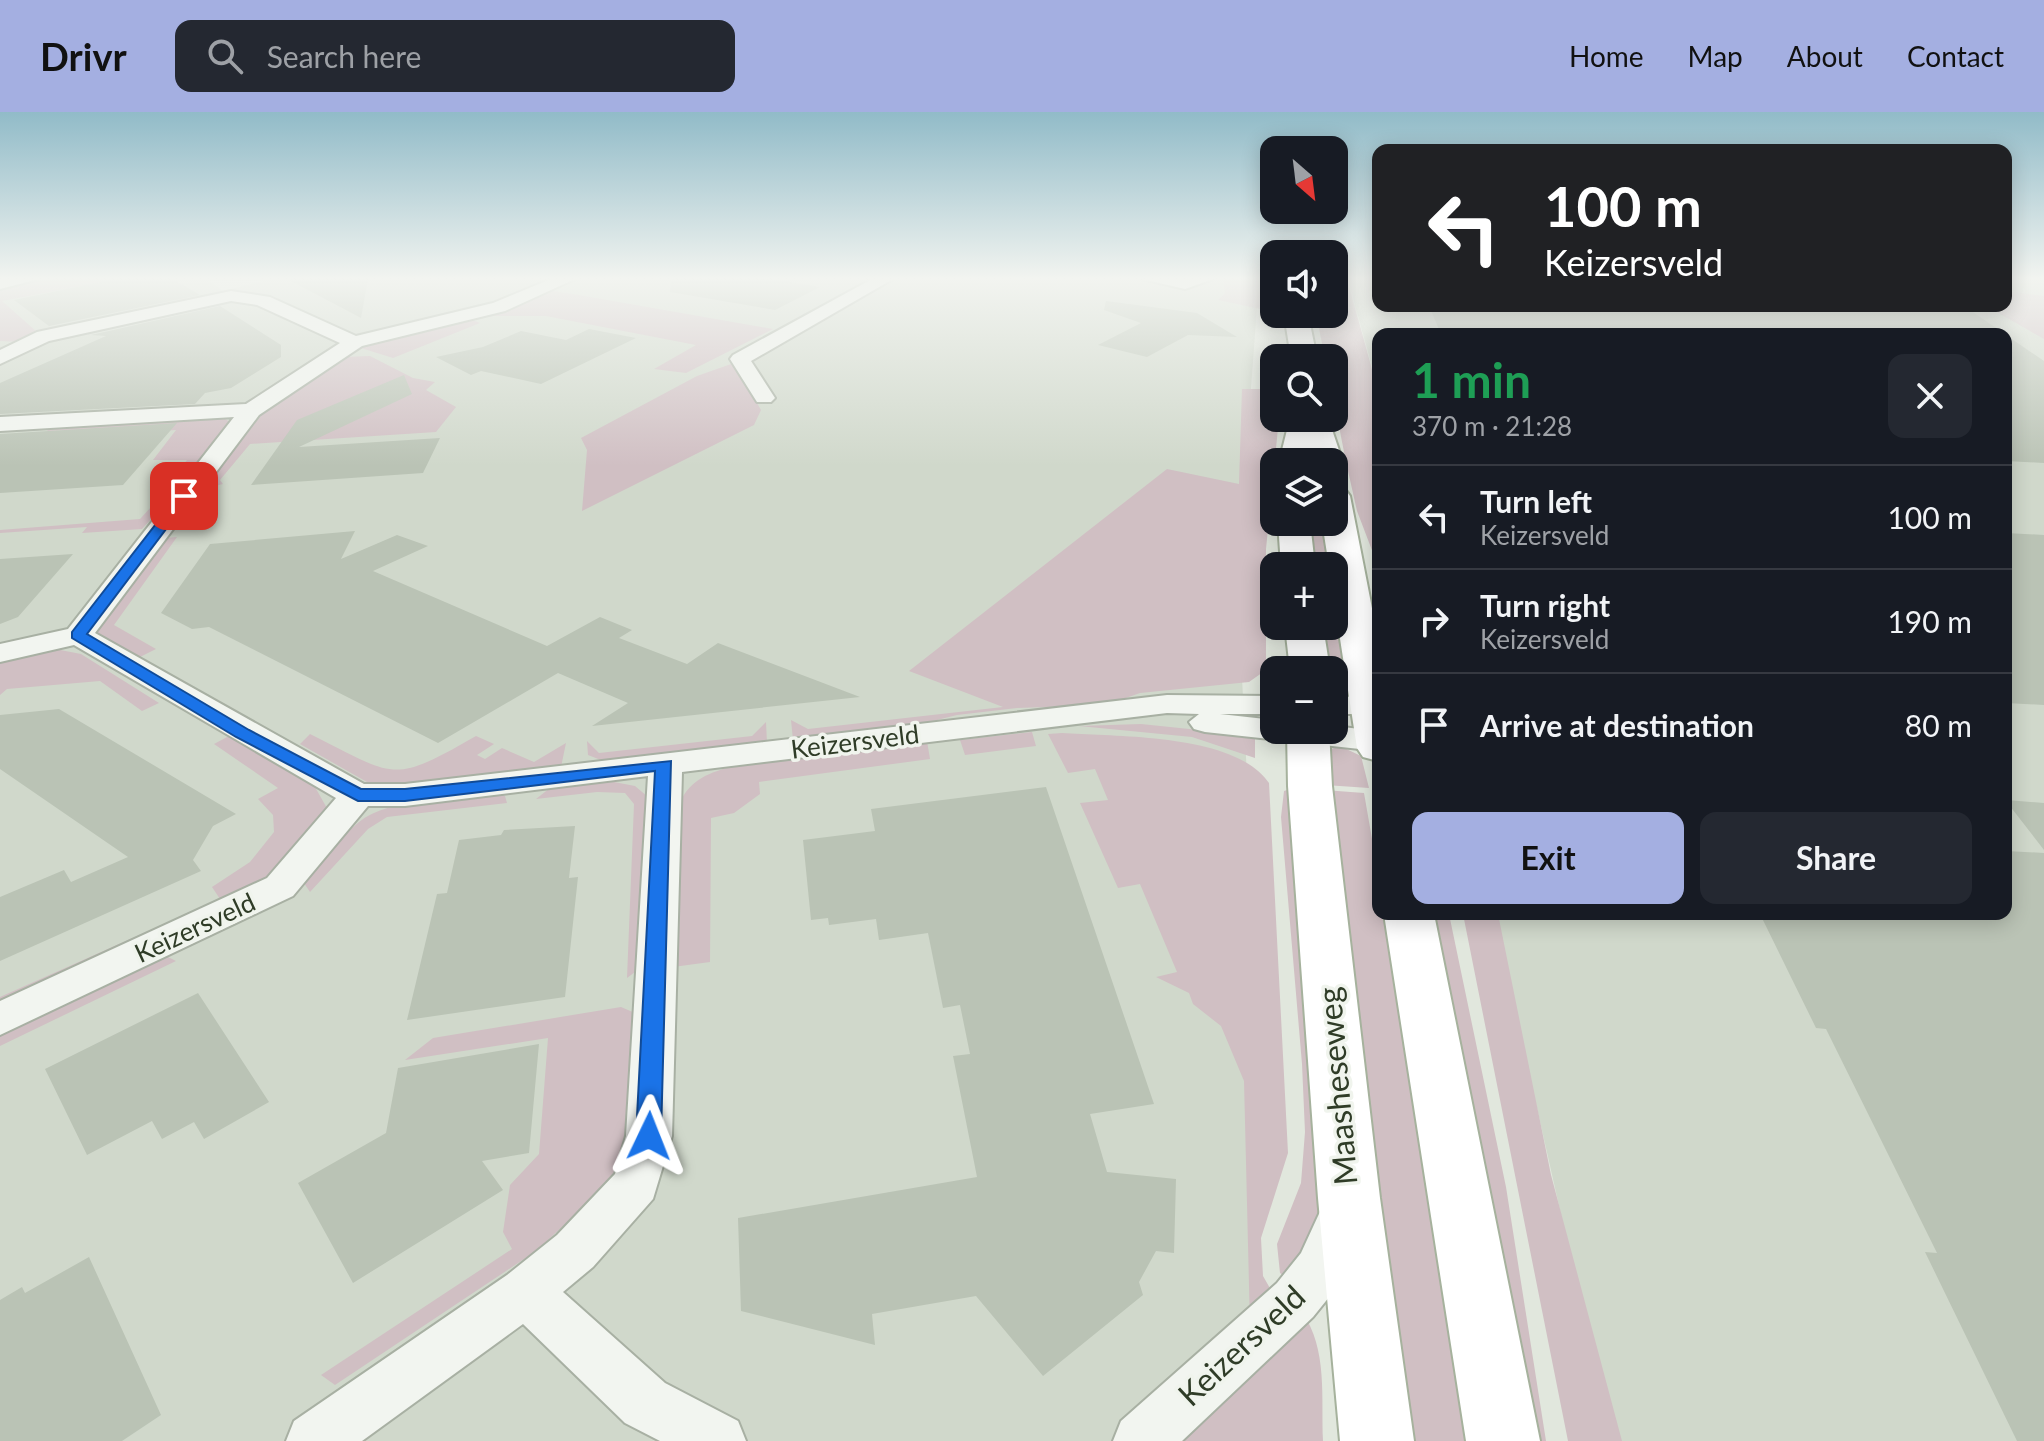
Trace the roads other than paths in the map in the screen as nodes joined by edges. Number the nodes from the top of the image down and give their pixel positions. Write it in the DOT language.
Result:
graph roads {
  1 [pos="29,341"];
  2 [pos="351,341"];
  3 [pos="359,341"];
  4 [pos="773,341"];
  5 [pos="355,342"];
  6 [pos="0,358"];
  7 [pos="764,398"];
  8 [pos="251,410"];
  9 [pos="0,424"];
  10 [pos="1334,536"];
  11 [pos="78,635"];
  12 [pos="0,653"];
  13 [pos="1335,656"];
  14 [pos="1260,715"];
  15 [pos="1044,720"];
  16 [pos="1260,721"];
  17 [pos="1337,744"];
  18 [pos="665,765"];
  19 [pos="358,795"];
  20 [pos="1410,920"];
  21 [pos="0,1019"];
  22 [pos="1349,1198"];
  23 [pos="525,1292"];
  24 [pos="314,1441"];
  25 [pos="718,1441"];
  26 [pos="1141,1441"];
  27 [pos="1377,1441"];
  28 [pos="1503,1441"];
  1 -- 6 [label="street"];
  2 -- 5 [label="street"];
  3 -- 5 [label="street"];
  4 -- 7 [label="street"];
  5 -- 8 [label="street"];
  8 -- 9 [label="street"];
  8 -- 11 [label="street"];
  10 -- 13 [label="main road, Maasheseweg"];
  11 -- 12 [label="street"];
  11 -- 19 [label="street, Keizersveld"];
  14 -- 15 [label="street, Keizersveld"];
  15 -- 16 [label="street, Keizersveld"];
  15 -- 18 [label="street, Keizersveld"];
  17 -- 22 [label="main road, Maasheseweg"];
  18 -- 19 [label="street, Keizersveld"];
  18 -- 23 [label="street"];
  19 -- 21 [label="street, Keizersveld"];
  20 -- 28 [label="main road"];
  22 -- 26 [label="street, Keizersveld"];
  22 -- 27 [label="main road, Maasheseweg"];
  23 -- 24 [label="street"];
  23 -- 25 [label="street"];
}
